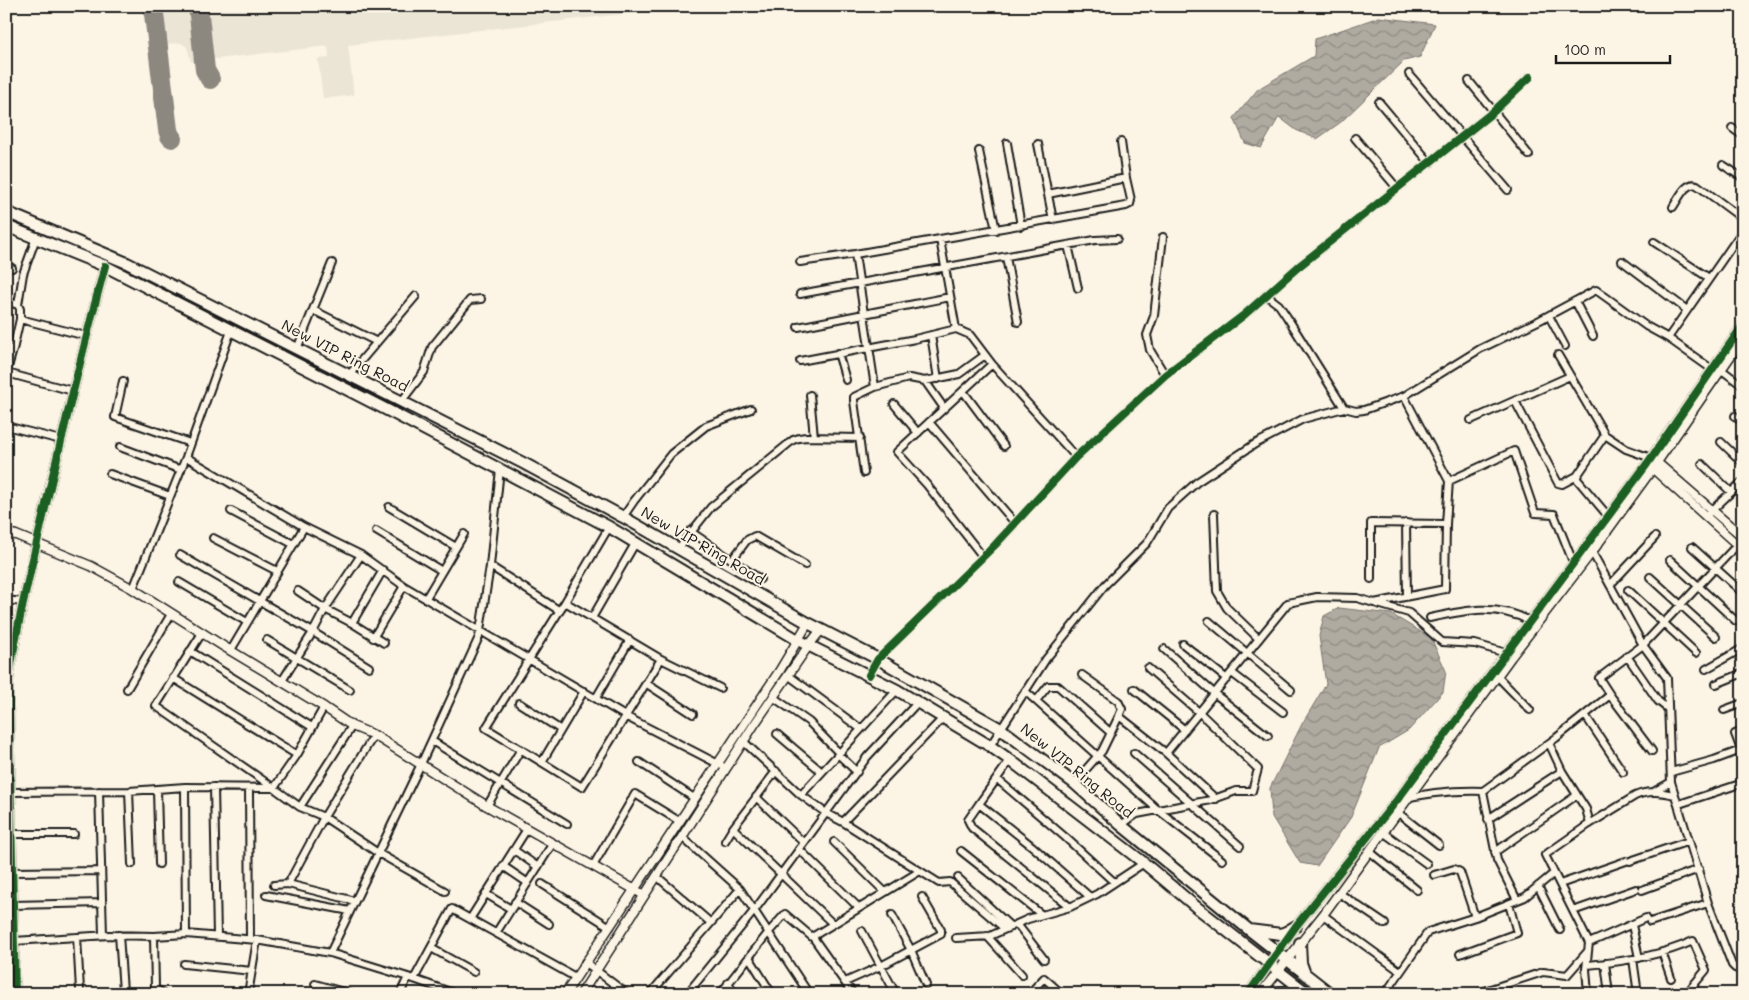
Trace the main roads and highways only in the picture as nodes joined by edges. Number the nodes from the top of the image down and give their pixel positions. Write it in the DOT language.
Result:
graph roads {
  1 [pos="6,212"];
  2 [pos="6,226"];
  3 [pos="226,313"];
  4 [pos="221,325"];
  5 [pos="1296,926"];
  6 [pos="1248,929"];
  7 [pos="1300,942"];
  8 [pos="1305,974"];
  9 [pos="1306,992"];
  10 [pos="1260,993"];
  11 [pos="1331,994"];
  1 -- 3 [label="main road, New VIP Ring Road"];
  2 -- 4 [label="main road, New VIP Ring Road"];
  3 -- 4 [label="main road"];
  3 -- 6 [label="main road, New VIP Ring Road"];
  4 -- 9 [label="main road, New VIP Ring Road"];
  5 -- 6 [label="main road"];
  6 -- 8 [label="main road, New VIP Ring Road"];
  7 -- 8 [label="main road"];
  8 -- 11 [label="main road, New VIP Ring Road"];
  9 -- 10 [label="main road"];
}
